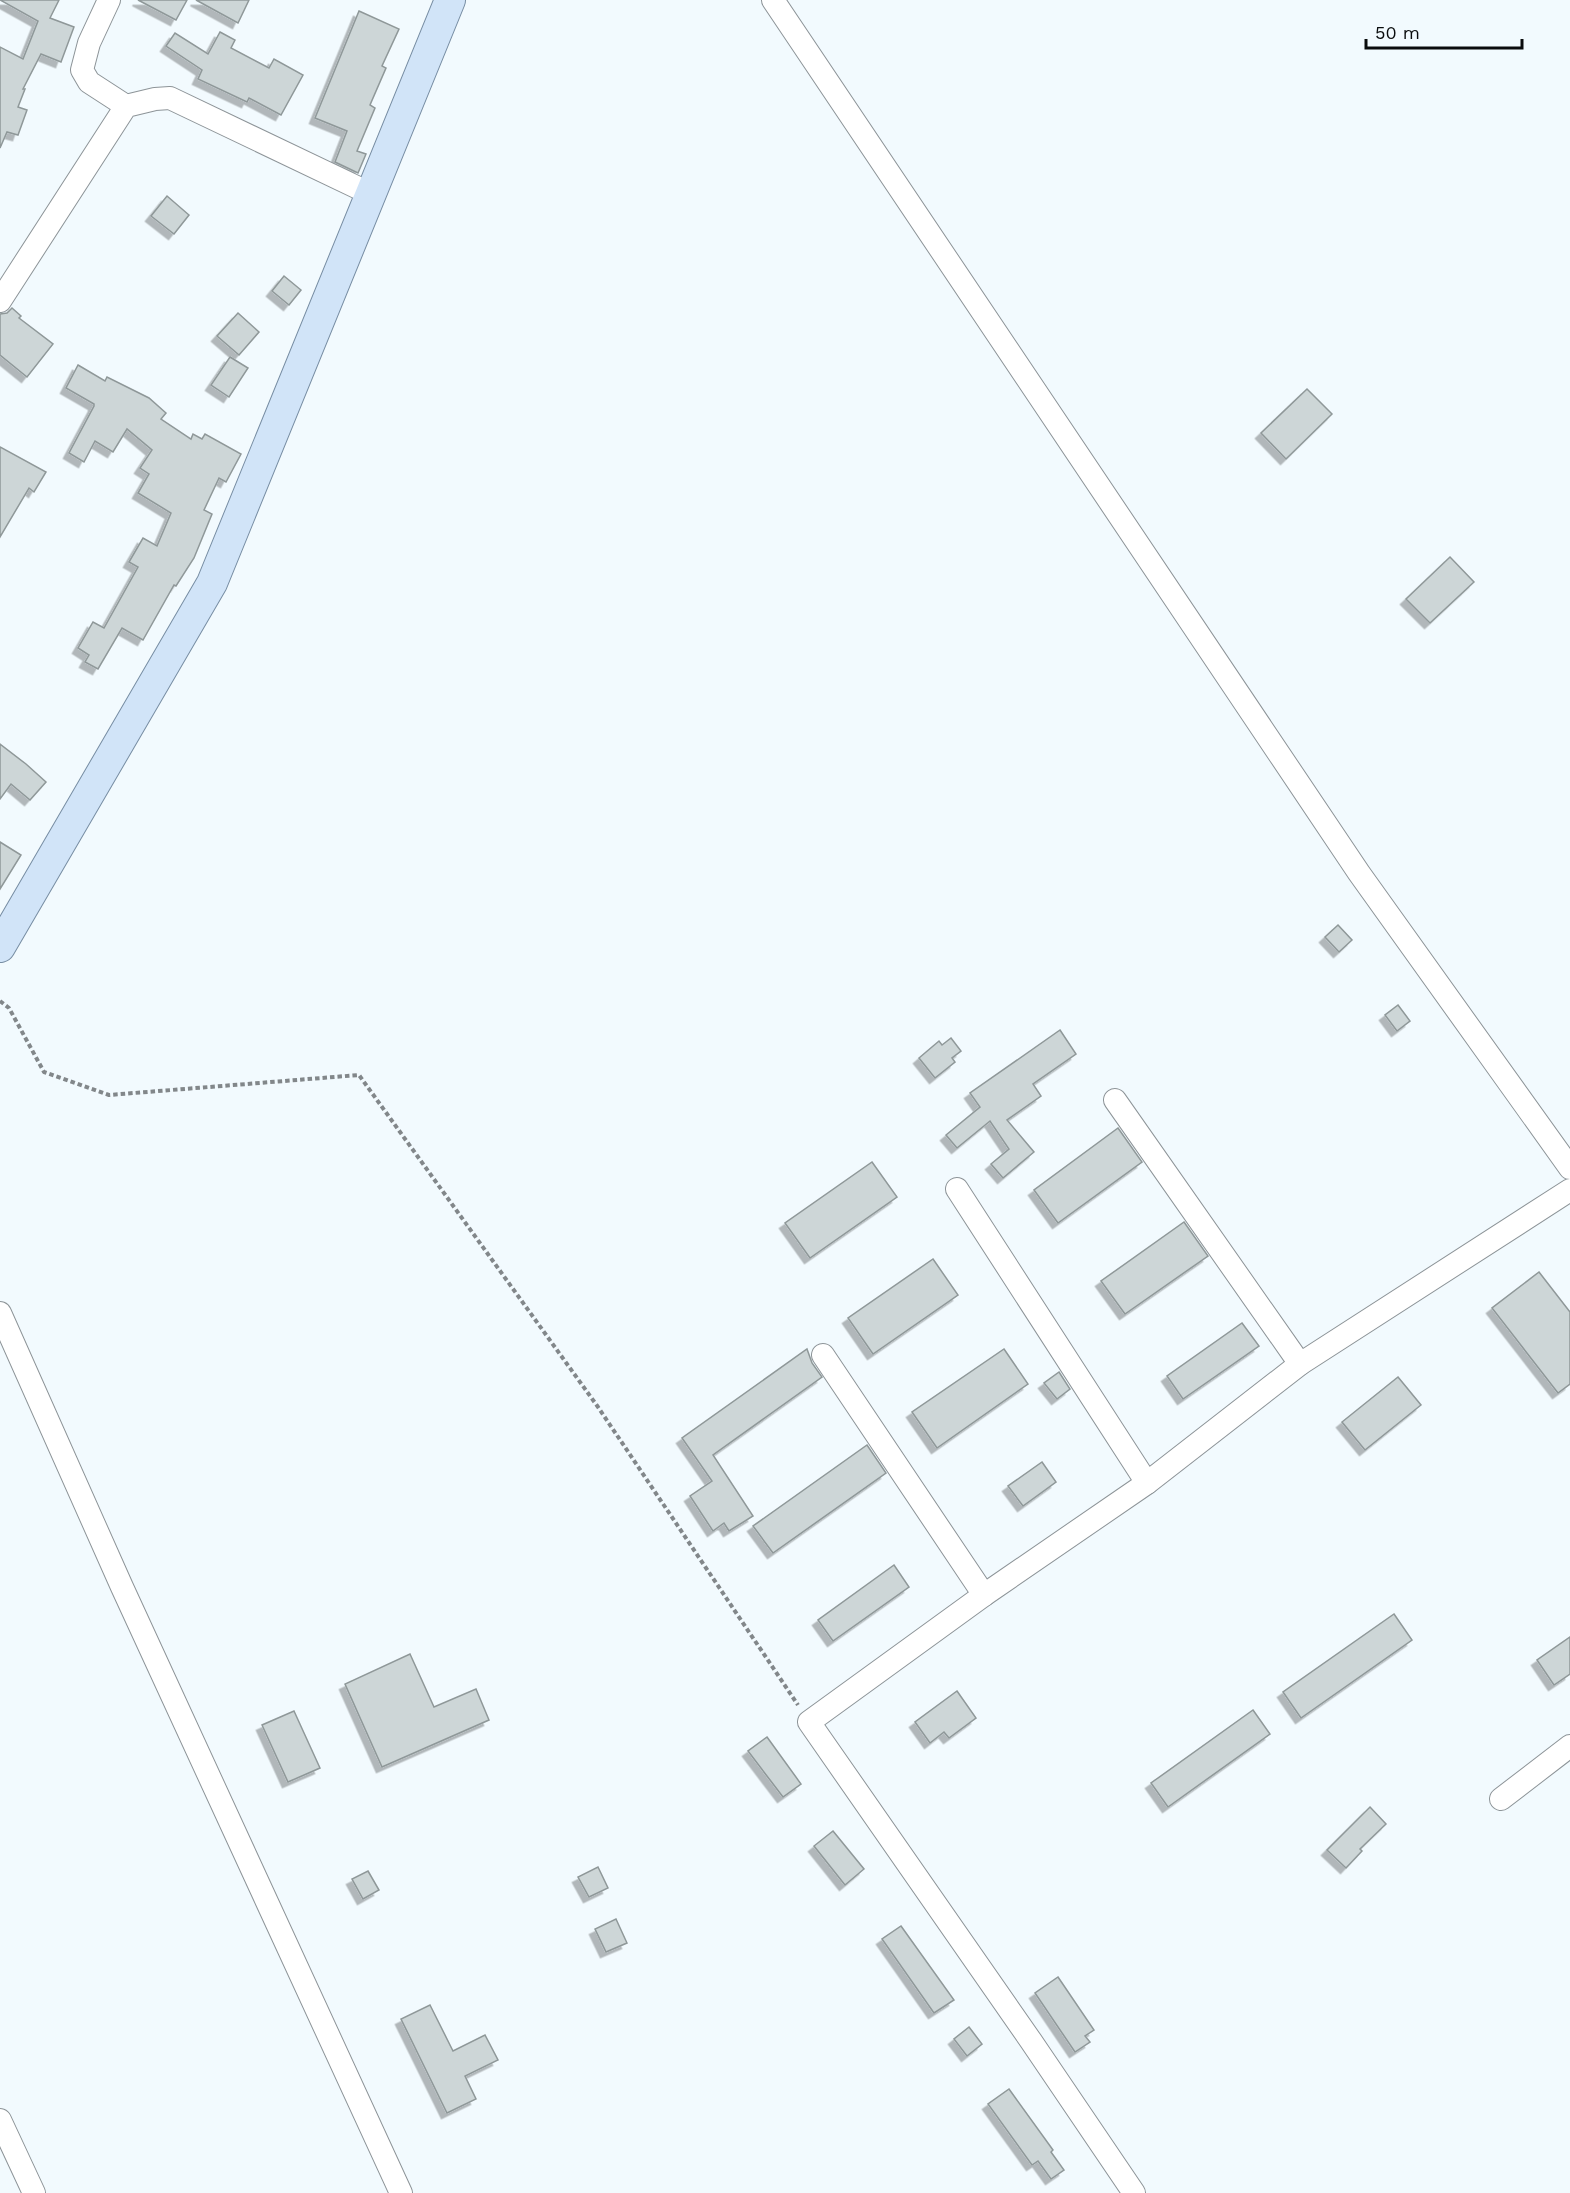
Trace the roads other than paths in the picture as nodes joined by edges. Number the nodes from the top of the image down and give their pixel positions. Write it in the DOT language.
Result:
graph roads {
  1 [pos="109,0"];
  2 [pos="450,0"];
  3 [pos="773,0"];
  4 [pos="126,106"];
  5 [pos="371,194"];
  6 [pos="0,301"];
  7 [pos="0,947"];
  8 [pos="1115,1100"];
  9 [pos="1570,1168"];
  10 [pos="957,1189"];
  11 [pos="1570,1190"];
  12 [pos="0,1313"];
  13 [pos="823,1355"];
  14 [pos="1300,1364"];
  15 [pos="1147,1483"];
  16 [pos="984,1595"];
  17 [pos="1570,1746"];
  18 [pos="1501,1799"];
  19 [pos="0,2120"];
  20 [pos="34,2193"];
  21 [pos="401,2193"];
  22 [pos="1134,2193"];
  1 -- 4 [label="street"];
  2 -- 5 [label="main road"];
  3 -- 9 [label="street"];
  4 -- 5 [label="street"];
  4 -- 6 [label="street"];
  5 -- 7 [label="main road"];
  8 -- 14 [label="street"];
  10 -- 15 [label="street"];
  11 -- 14 [label="street"];
  12 -- 21 [label="street"];
  13 -- 16 [label="street"];
  14 -- 15 [label="street"];
  15 -- 16 [label="street"];
  16 -- 22 [label="street"];
  17 -- 18 [label="street"];
  19 -- 20 [label="street"];
}
